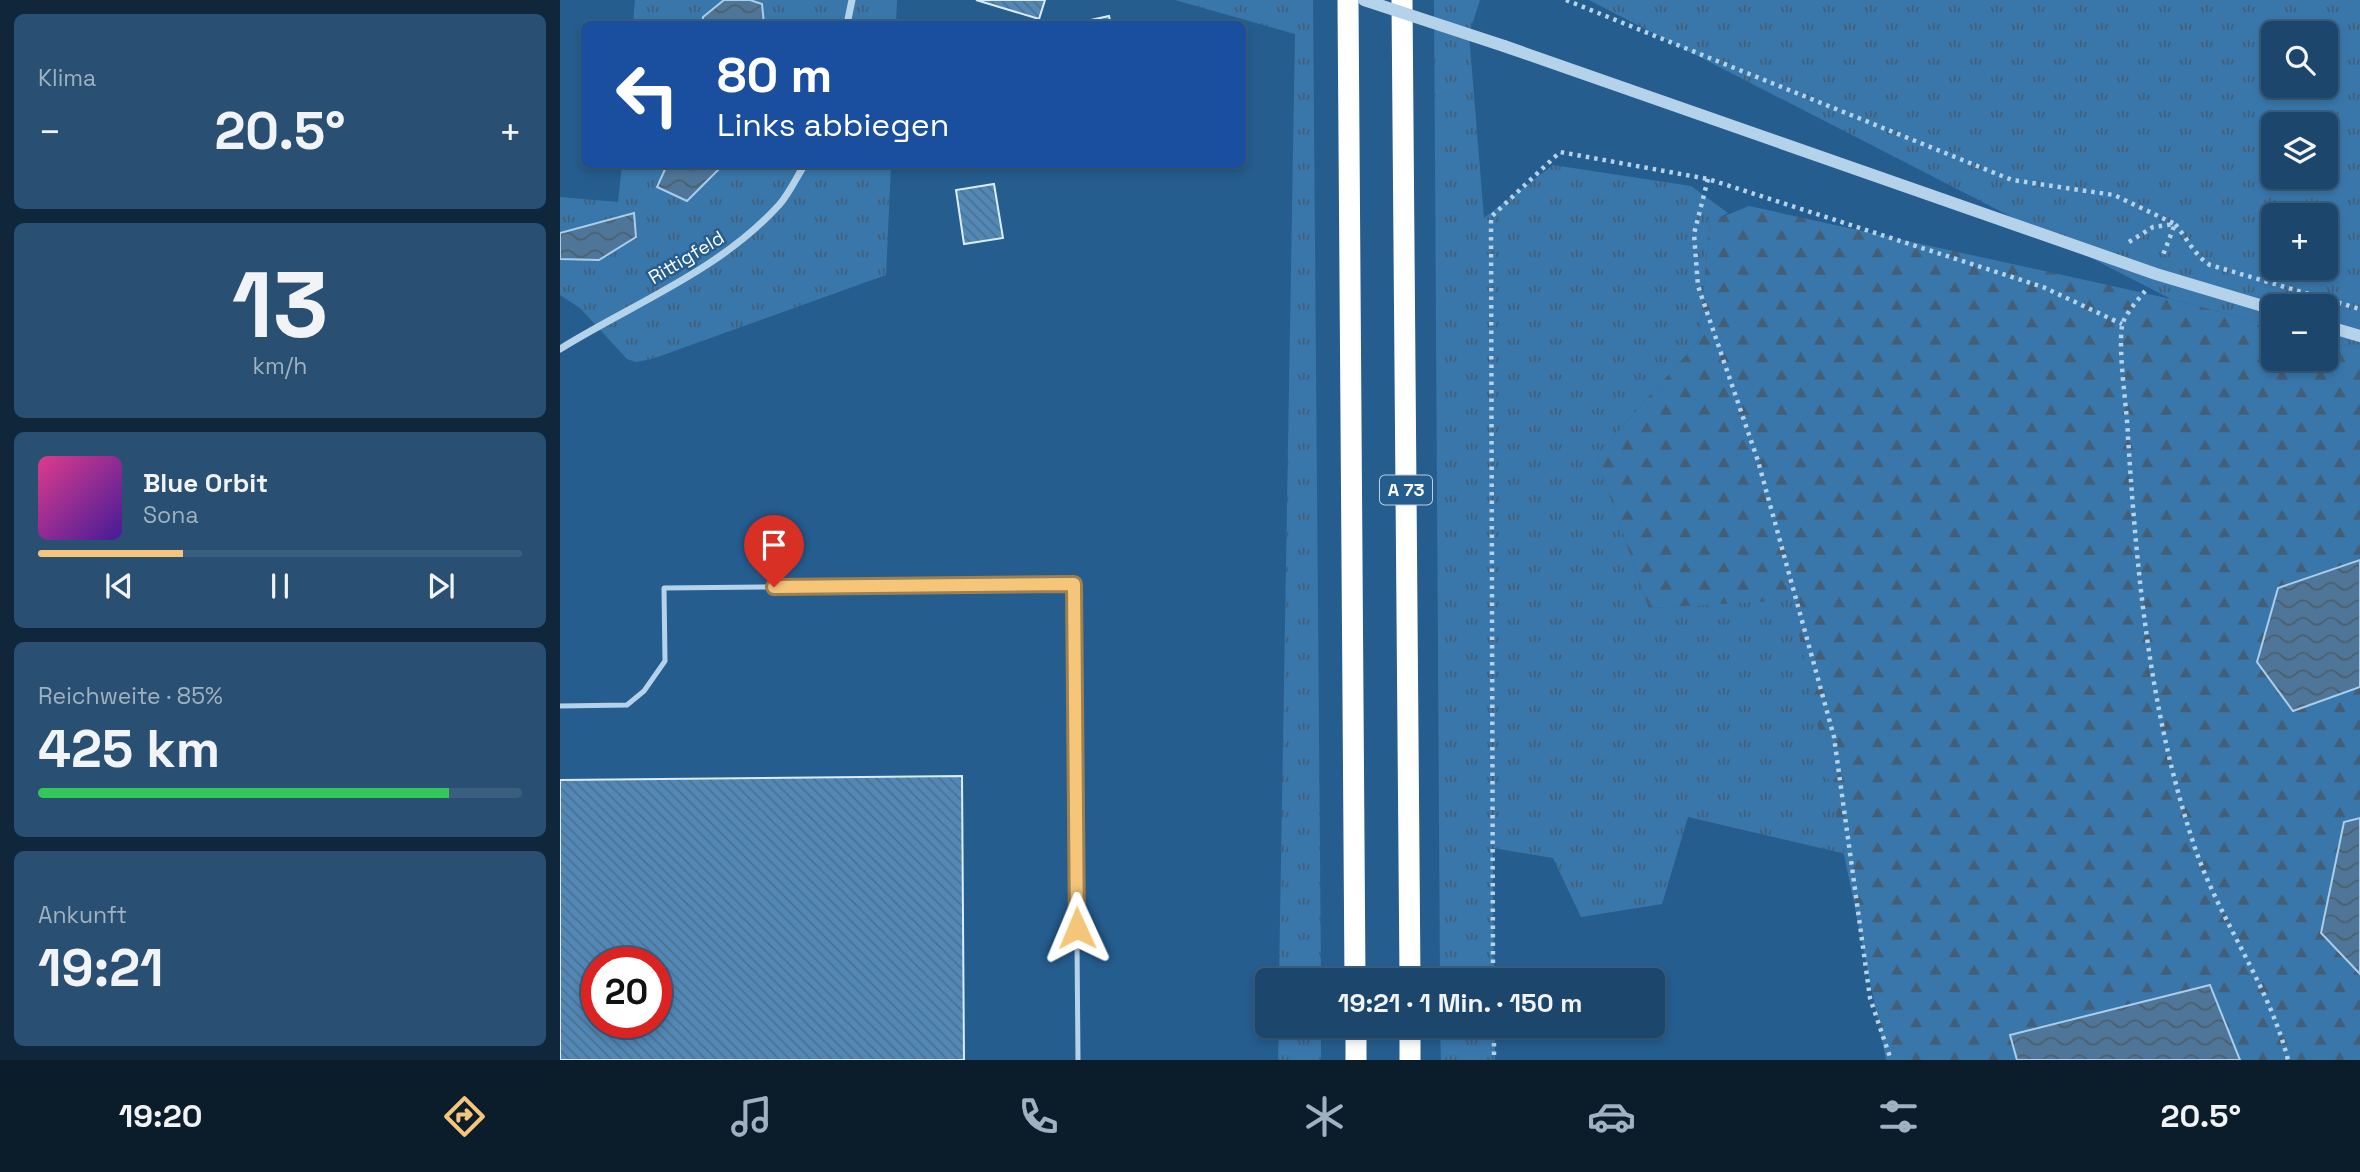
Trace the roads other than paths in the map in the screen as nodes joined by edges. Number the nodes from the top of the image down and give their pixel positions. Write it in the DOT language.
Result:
graph roads {
  1 [pos="852,0"];
  2 [pos="1348,0"];
  3 [pos="1364,0"];
  4 [pos="1402,0"];
  5 [pos="848,21"];
  6 [pos="803,168"];
  7 [pos="2261,305"];
  8 [pos="2338,330"];
  9 [pos="2360,336"];
  10 [pos="560,349"];
  11 [pos="560,706"];
  12 [pos="1355,968"];
  13 [pos="1409,968"];
  14 [pos="1356,1038"];
  15 [pos="1410,1038"];
  16 [pos="1078,1060"];
  17 [pos="1356,1060"];
  18 [pos="1410,1060"];
  1 -- 5 [label="street"];
  2 -- 12 [label="highway, A 73"];
  3 -- 7 [label="street, bridge"];
  4 -- 13 [label="highway, A 73"];
  6 -- 10 [label="street, Rittigfeld"];
  8 -- 9 [label="street"];
  11 -- 16 [label="lane"];
  14 -- 17 [label="highway"];
  15 -- 18 [label="highway"];
}
